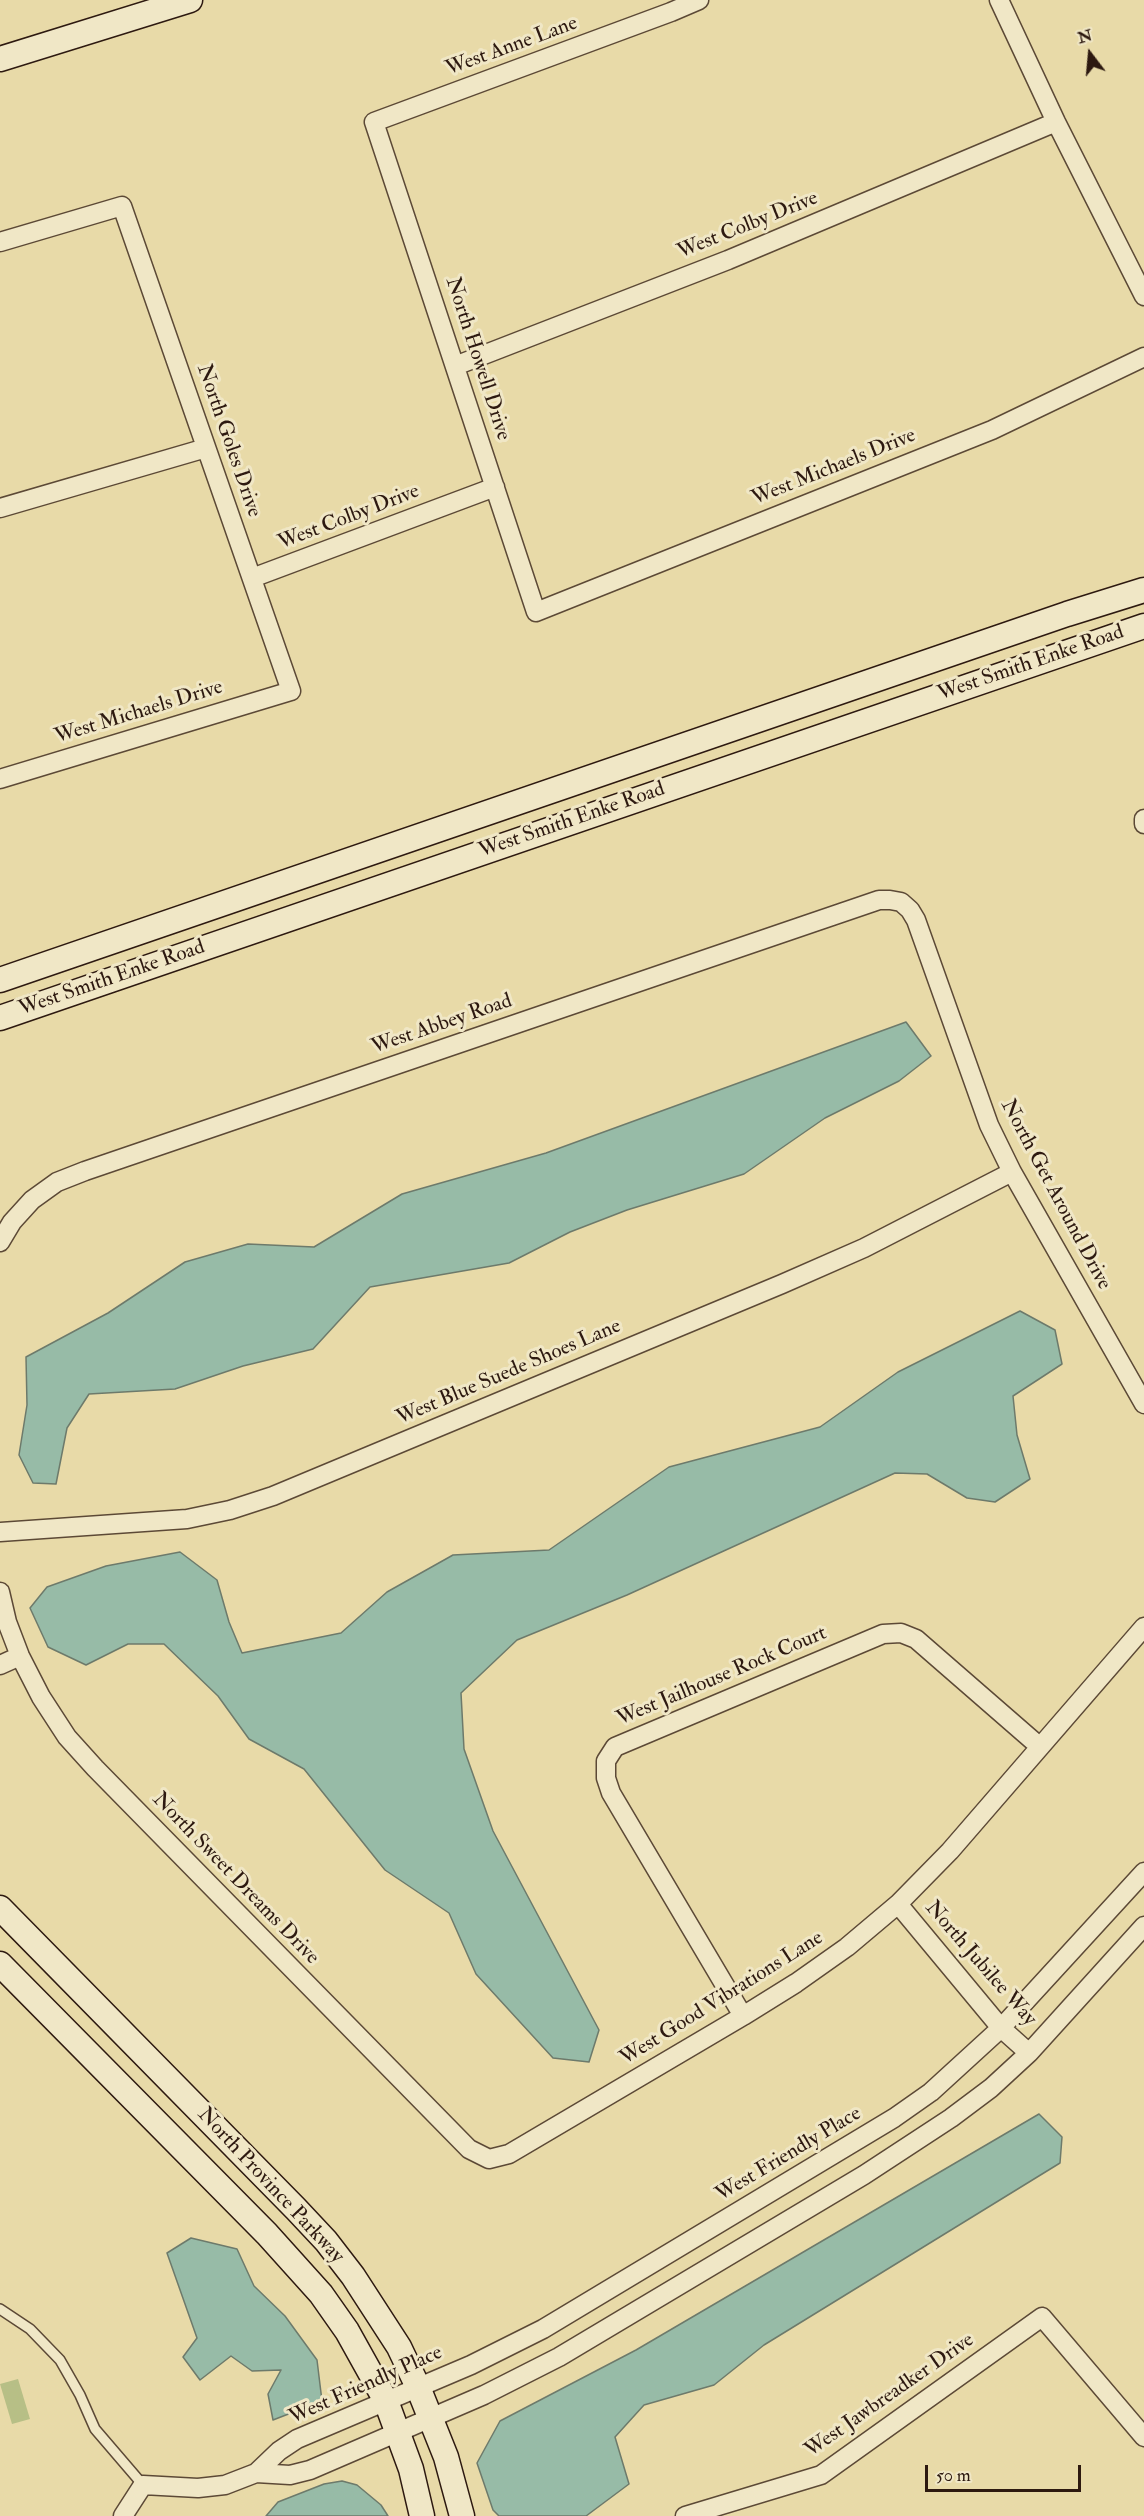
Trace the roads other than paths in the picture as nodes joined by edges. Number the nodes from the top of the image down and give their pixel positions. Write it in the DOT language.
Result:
graph roads {
  1 [pos="190,0"];
  2 [pos="699,0"];
  3 [pos="999,0"];
  4 [pos="668,6"];
  5 [pos="0,59"];
  6 [pos="374,122"];
  7 [pos="1056,122"];
  8 [pos="0,242"];
  9 [pos="1144,296"];
  10 [pos="1144,357"];
  11 [pos="455,366"];
  12 [pos="206,448"];
  13 [pos="495,487"];
  14 [pos="0,508"];
  15 [pos="252,578"];
  16 [pos="1144,590"];
  17 [pos="536,612"];
  18 [pos="1144,626"];
  19 [pos="291,690"];
  20 [pos="0,778"];
  21 [pos="1144,819"];
  22 [pos="1144,824"];
  23 [pos="901,902"];
  24 [pos="0,980"];
  25 [pos="0,1018"];
  26 [pos="1012,1172"];
  27 [pos="0,1242"];
  28 [pos="1144,1404"];
  29 [pos="0,1532"];
  30 [pos="0,1592"];
  31 [pos="1144,1627"];
  32 [pos="20,1656"];
  33 [pos="0,1665"];
  34 [pos="1040,1746"];
  35 [pos="1144,1872"];
  36 [pos="898,1904"];
  37 [pos="0,1908"];
  38 [pos="1144,1926"];
  39 [pos="0,1964"];
  40 [pos="743,2016"];
  41 [pos="1001,2028"];
  42 [pos="1029,2053"];
  43 [pos="489,2159"];
  44 [pos="0,2309"];
  45 [pos="418,2387"];
  46 [pos="386,2401"];
  47 [pos="432,2417"];
  48 [pos="397,2432"];
  49 [pos="1144,2437"];
  50 [pos="256,2473"];
  51 [pos="143,2485"];
  52 [pos="123,2516"];
  53 [pos="422,2516"];
  54 [pos="462,2516"];
  55 [pos="685,2516"];
  1 -- 5 [label="street"];
  2 -- 4 [label="street, West Anne Lane"];
  3 -- 7 [label="street"];
  4 -- 6 [label="street, West Anne Lane"];
  6 -- 11 [label="street, North Howell Drive"];
  7 -- 9 [label="street"];
  7 -- 11 [label="street, West Colby Drive"];
  8 -- 12 [label="street, North Goles Drive"];
  10 -- 17 [label="street, West Michaels Drive"];
  11 -- 13 [label="street, North Howell Drive"];
  12 -- 14 [label="street"];
  12 -- 15 [label="street, North Goles Drive"];
  13 -- 15 [label="street, West Colby Drive"];
  13 -- 17 [label="street, North Howell Drive"];
  15 -- 19 [label="street, North Goles Drive"];
  16 -- 24 [label="street, West Smith Enke Road"];
  18 -- 25 [label="street, West Smith Enke Road"];
  19 -- 20 [label="street, West Michaels Drive"];
  21 -- 22 [label="street"];
  23 -- 26 [label="street, North Get Around Drive"];
  23 -- 27 [label="street, West Abbey Road"];
  26 -- 28 [label="street, North Get Around Drive"];
  26 -- 29 [label="street, West Blue Suede Shoes Lane"];
  30 -- 32 [label="street, North Sweet Dreams Drive"];
  31 -- 34 [label="street, West Good Vibrations Lane"];
  32 -- 33 [label="street"];
  32 -- 43 [label="street, North Sweet Dreams Drive"];
  34 -- 36 [label="street, West Good Vibrations Lane"];
  34 -- 40 [label="street, West Jailhouse Rock Court"];
  35 -- 41 [label="street, West Friendly Place"];
  36 -- 40 [label="street, West Good Vibrations Lane"];
  36 -- 41 [label="street, North Jubilee Way"];
  37 -- 45 [label="street, North Province Parkway"];
  38 -- 42 [label="street"];
  39 -- 46 [label="street, North Province Parkway"];
  40 -- 43 [label="street, West Good Vibrations Lane"];
  41 -- 42 [label="street, North Jubilee Way"];
  41 -- 45 [label="street, West Friendly Place"];
  42 -- 47 [label="street"];
  44 -- 51 [label="lane"];
  45 -- 46 [label="street, West Friendly Place"];
  45 -- 47 [label="street, North Province Parkway"];
  46 -- 48 [label="street, North Province Parkway"];
  46 -- 50 [label="street, West Friendly Place"];
  47 -- 48 [label="street"];
  47 -- 54 [label="street, North Province Parkway"];
  48 -- 50 [label="street"];
  48 -- 53 [label="street, North Province Parkway"];
  49 -- 55 [label="street, West Jawbreadker Drive"];
  50 -- 51 [label="street"];
  51 -- 52 [label="street"];
}
